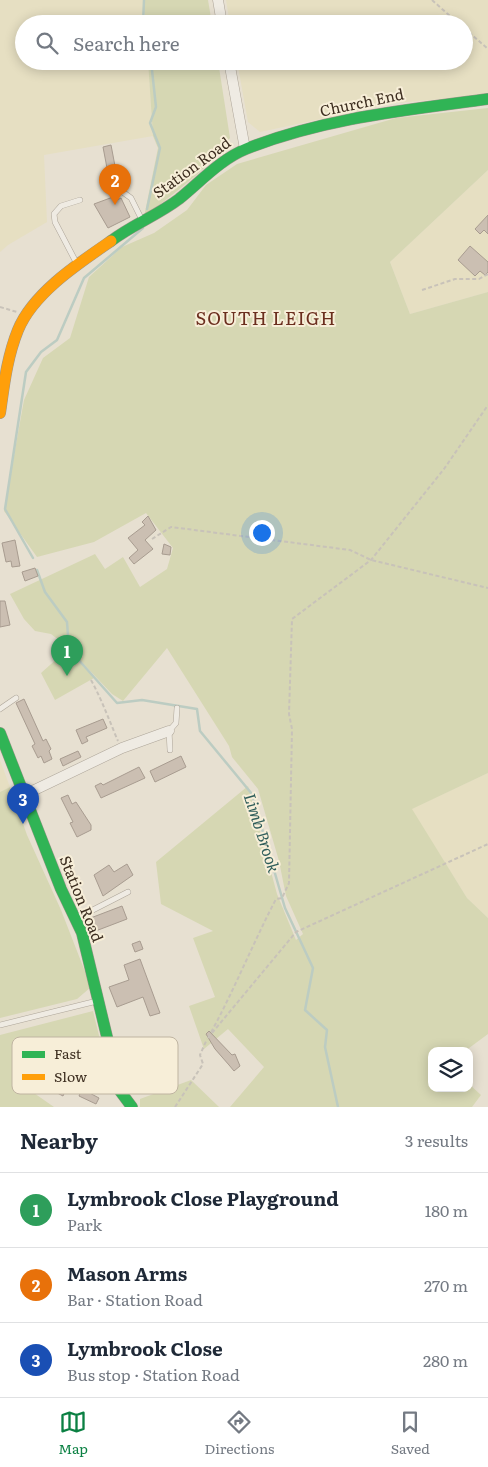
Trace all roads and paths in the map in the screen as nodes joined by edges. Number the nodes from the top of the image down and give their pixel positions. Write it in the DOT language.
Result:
graph roads {
  1 [pos="218,0"];
  2 [pos="432,0"];
  3 [pos="220,15"];
  4 [pos="449,15"];
  5 [pos="473,36"];
  6 [pos="488,49"];
  7 [pos="231,70"];
  8 [pos="488,99"];
  9 [pos="245,149"];
  10 [pos="107,173"];
  11 [pos="80,200"];
  12 [pos="142,221"];
  13 [pos="77,264"];
  14 [pos="488,274"];
  15 [pos="422,290"];
  16 [pos="0,307"];
  17 [pos="26,314"];
  18 [pos="488,405"];
  19 [pos="0,413"];
  20 [pos="152,538"];
  21 [pos="371,560"];
  22 [pos="488,588"];
  23 [pos="91,680"];
  24 [pos="16,698"];
  25 [pos="177,708"];
  26 [pos="0,709"];
  27 [pos="169,731"];
  28 [pos="0,733"];
  29 [pos="122,748"];
  30 [pos="170,750"];
  31 [pos="24,795"];
  32 [pos="488,844"];
  33 [pos="128,892"];
  34 [pos="74,917"];
  35 [pos="100,1001"];
  36 [pos="0,1025"];
  37 [pos="108,1037"];
  38 [pos="208,1038"];
  39 [pos="122,1094"];
  40 [pos="132,1107"];
  41 [pos="174,1107"];
  1 -- 3 [label="street"];
  2 -- 4 [label="path"];
  5 -- 6 [label="path"];
  7 -- 9 [label="street"];
  8 -- 9 [label="street, Church End"];
  9 -- 12 [label="street, Station Road"];
  10 -- 12 [label="lane"];
  11 -- 13 [label="lane"];
  12 -- 13 [label="street, Station Road"];
  13 -- 17 [label="street, Station Road"];
  14 -- 15 [label="path"];
  16 -- 17 [label="path"];
  17 -- 19 [label="street, Station Road"];
  18 -- 21 [label="path"];
  20 -- 21 [label="path"];
  21 -- 22 [label="path"];
  21 -- 38 [label="path"];
  23 -- 29 [label="path"];
  24 -- 26 [label="lane"];
  25 -- 27 [label="lane"];
  27 -- 29 [label="street"];
  27 -- 30 [label="lane"];
  28 -- 31 [label="street, Station Road"];
  29 -- 31 [label="street"];
  31 -- 34 [label="street, Station Road"];
  32 -- 38 [label="path"];
  33 -- 34 [label="lane"];
  34 -- 35 [label="street, Station Road"];
  35 -- 36 [label="lane"];
  35 -- 37 [label="street, Station Road"];
  38 -- 41 [label="path"];
  39 -- 40 [label="street, Station Road"];
}
